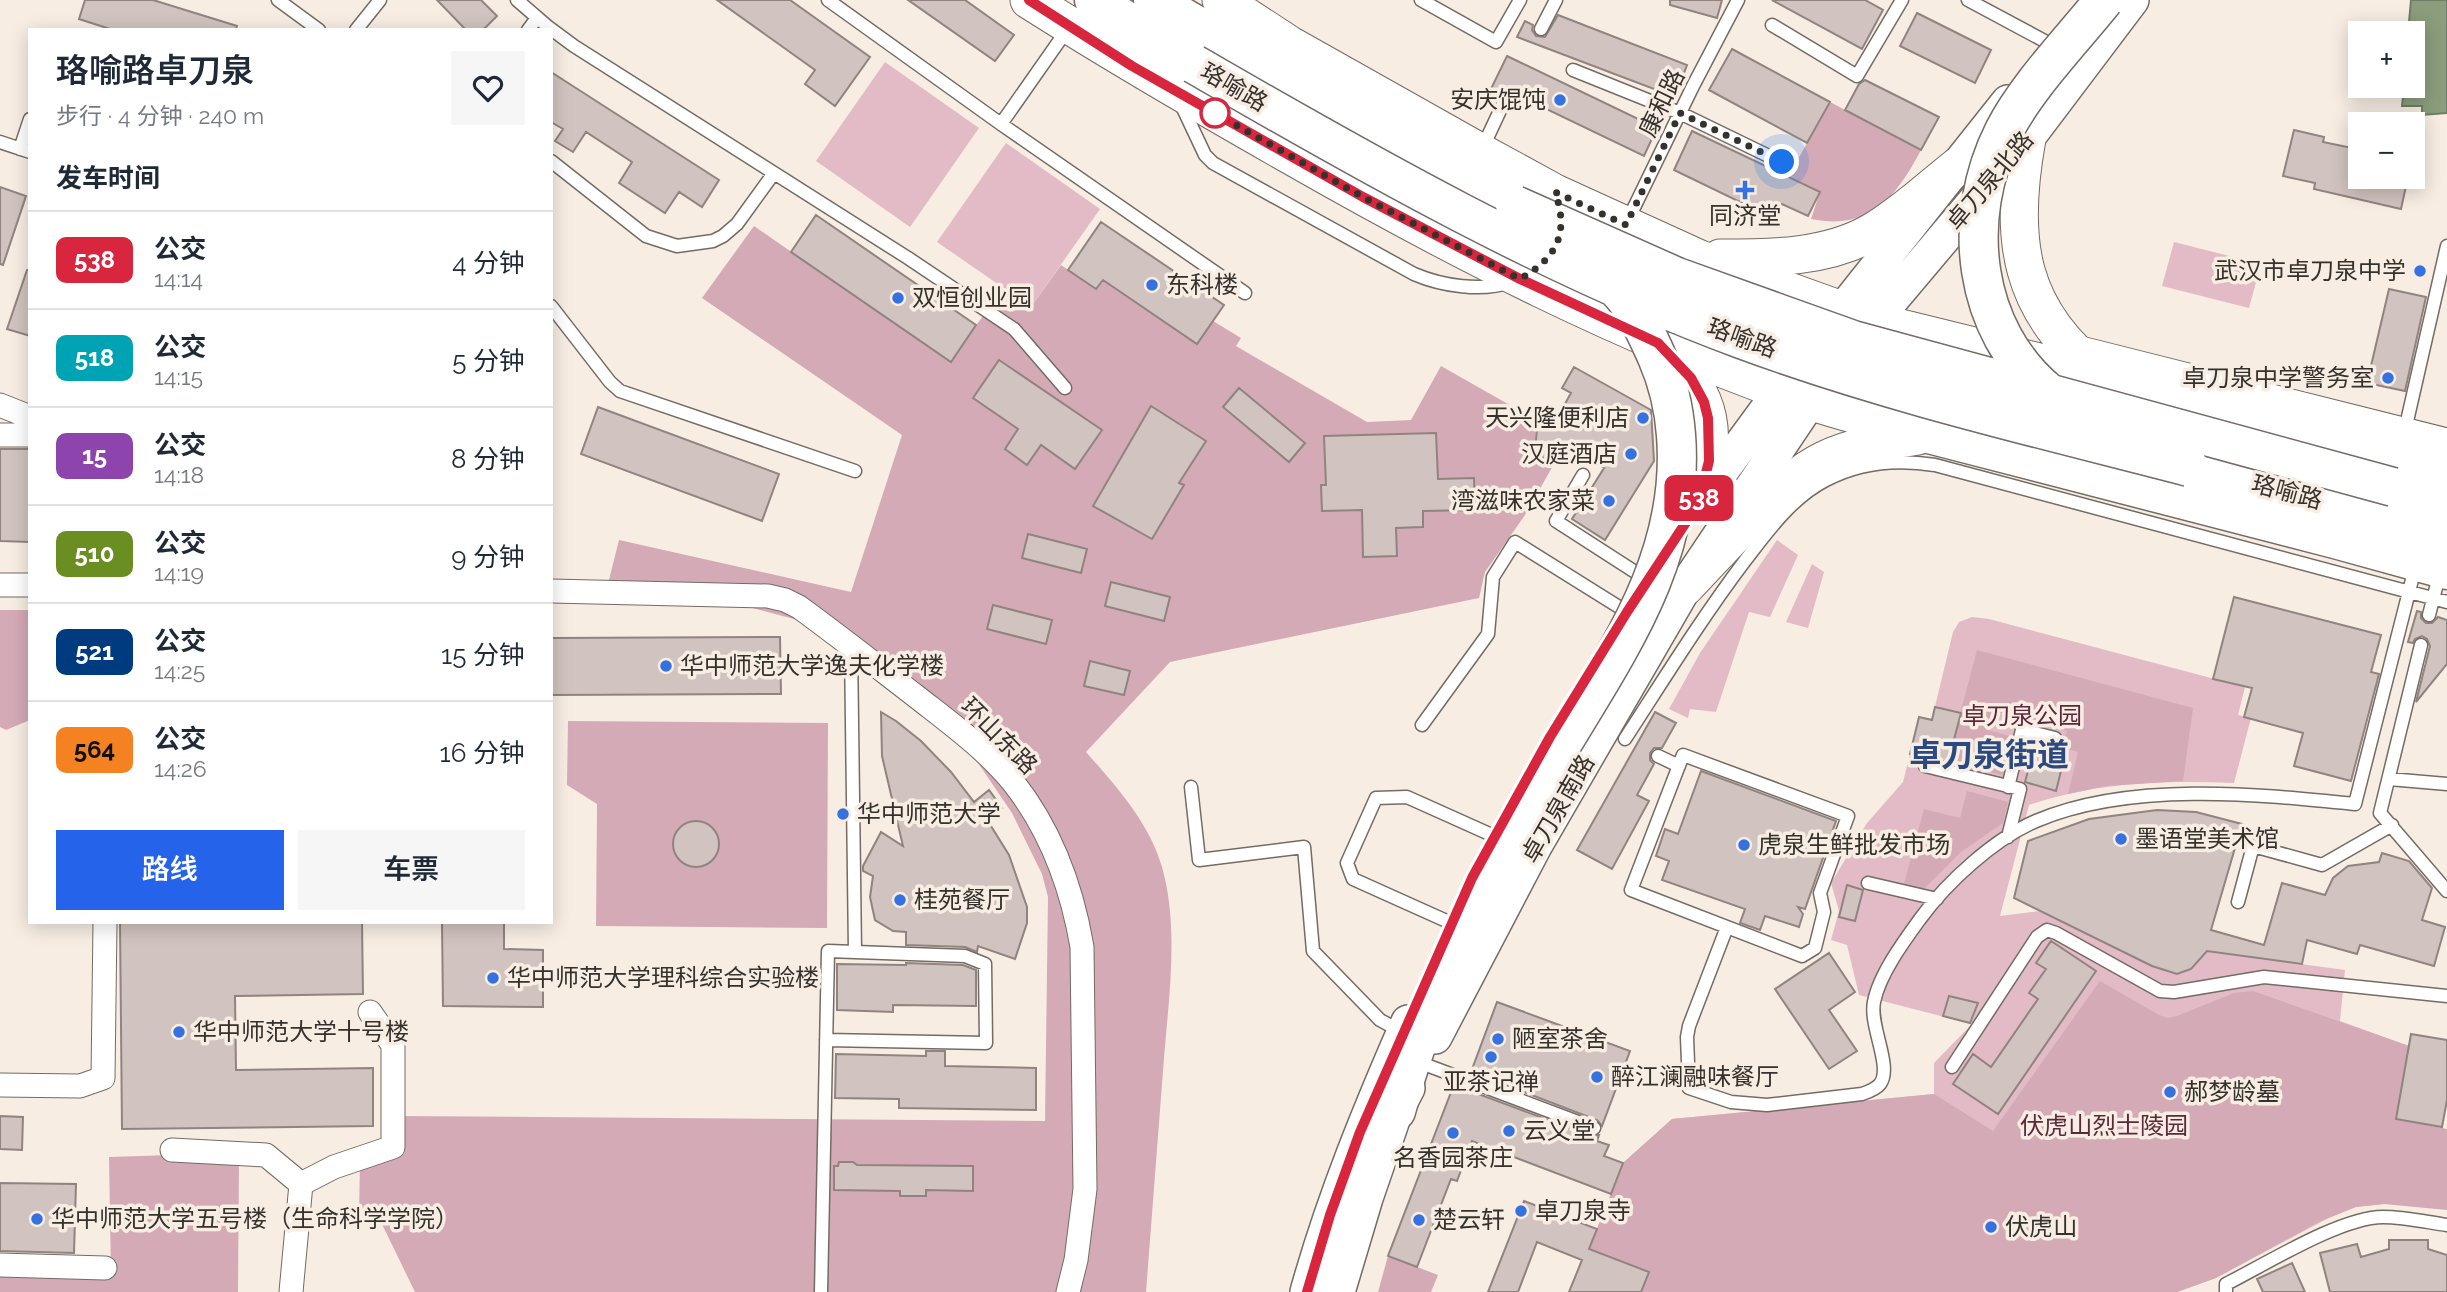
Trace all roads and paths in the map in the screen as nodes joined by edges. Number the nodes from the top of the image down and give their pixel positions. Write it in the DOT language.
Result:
graph roads {
  1 [pos="278,0"];
  2 [pos="380,0"];
  3 [pos="517,0"];
  4 [pos="828,0"];
  5 [pos="1029,0"];
  6 [pos="1153,0"];
  7 [pos="1221,0"];
  8 [pos="1422,0"];
  9 [pos="1520,0"];
  10 [pos="1556,0"];
  11 [pos="1738,0"];
  12 [pos="1902,0"];
  13 [pos="1968,0"];
  14 [pos="2086,0"];
  15 [pos="2104,0"];
  16 [pos="2132,0"];
  17 [pos="1082,13"];
  18 [pos="537,18"];
  19 [pos="1772,25"];
  20 [pos="316,28"];
  21 [pos="358,28"];
  22 [pos="530,28"];
  23 [pos="550,28"];
  24 [pos="1541,29"];
  25 [pos="553,30"];
  26 [pos="2052,45"];
  27 [pos="1194,64"];
  28 [pos="1573,70"];
  29 [pos="1504,102"];
  30 [pos="1680,113"];
  31 [pos="1001,124"];
  32 [pos="28,131"];
  33 [pos="2026,139"];
  34 [pos="0,142"];
  35 [pos="25,150"];
  36 [pos="1480,152"];
  37 [pos="1782,162"];
  38 [pos="553,163"];
  39 [pos="1958,166"];
  40 [pos="775,173"];
  41 [pos="1555,192"];
  42 [pos="1515,205"];
  43 [pos="1626,225"];
  44 [pos="2447,246"];
  45 [pos="1700,259"];
  46 [pos="1520,279"];
  47 [pos="1245,293"];
  48 [pos="553,309"];
  49 [pos="1857,316"];
  50 [pos="1658,343"];
  51 [pos="1810,352"];
  52 [pos="2056,354"];
  53 [pos="1843,359"];
  54 [pos="2112,382"];
  55 [pos="1065,388"];
  56 [pos="1795,396"];
  57 [pos="0,405"];
  58 [pos="28,416"];
  59 [pos="2405,430"];
  60 [pos="1929,434"];
  61 [pos="0,435"];
  62 [pos="28,435"];
  63 [pos="2447,440"];
  64 [pos="2005,454"];
  65 [pos="2189,467"];
  66 [pos="2447,469"];
  67 [pos="855,471"];
  68 [pos="1583,475"];
  69 [pos="2447,502"];
  70 [pos="1698,504"];
  71 [pos="2435,575"];
  72 [pos="1648,580"];
  73 [pos="0,585"];
  74 [pos="28,585"];
  75 [pos="1685,587"];
  76 [pos="553,592"];
  77 [pos="1627,612"];
  78 [pos="2429,615"];
  79 [pos="2421,645"];
  80 [pos="851,646"];
  81 [pos="1422,725"];
  82 [pos="1622,737"];
  83 [pos="2055,738"];
  84 [pos="1658,756"];
  85 [pos="1679,766"];
  86 [pos="1925,766"];
  87 [pos="2389,779"];
  88 [pos="2447,784"];
  89 [pos="1191,787"];
  90 [pos="2008,787"];
  91 [pos="2392,825"];
  92 [pos="1494,836"];
  93 [pos="2008,837"];
  94 [pos="1868,883"];
  95 [pos="2447,891"];
  96 [pos="1937,899"];
  97 [pos="2238,902"];
  98 [pos="1451,923"];
  99 [pos="104,924"];
  100 [pos="1727,927"];
  101 [pos="855,952"];
  102 [pos="2447,996"];
  103 [pos="370,1012"];
  104 [pos="1404,1032"];
  105 [pos="826,1041"];
  106 [pos="1421,1063"];
  107 [pos="1952,1067"];
  108 [pos="0,1084"];
  109 [pos="1396,1111"];
  110 [pos="1594,1128"];
  111 [pos="172,1150"];
  112 [pos="301,1185"];
  113 [pos="2447,1225"];
  114 [pos="0,1265"];
  115 [pos="104,1268"];
  116 [pos="290,1292"];
  117 [pos="821,1292"];
  118 [pos="1068,1292"];
  119 [pos="1307,1292"];
  120 [pos="1338,1292"];
  121 [pos="2226,1292"];
  1 -- 20 [label="lane"];
  2 -- 21 [label="lane"];
  3 -- 18 [label="lane"];
  4 -- 31 [label="lane"];
  5 -- 17 [label="main road"];
  6 -- 27 [label="highway, 珞喻路"];
  7 -- 36 [label="main road"];
  8 -- 9 [label="lane"];
  10 -- 24 [label="lane"];
  11 -- 30 [label="lane, 康和路"];
  12 -- 19 [label="lane"];
  13 -- 26 [label="lane"];
  14 -- 26 [label="main road, 卓刀泉北路"];
  15 -- 65 [label="highway, bridge"];
  16 -- 33 [label="main road, 卓刀泉北路"];
  17 -- 27 [label="highway, 珞喻路"];
  17 -- 31 [label="lane"];
  18 -- 22 [label="lane"];
  18 -- 23 [label="lane"];
  25 -- 40 [label="lane"];
  26 -- 39 [label="main road, 卓刀泉北路"];
  27 -- 42 [label="highway, 珞喻路"];
  27 -- 46 [label="main road"];
  27 -- 65 [label="highway, 珞喻路, bridge"];
  28 -- 30 [label="lane"];
  29 -- 36 [label="lane"];
  30 -- 37 [label="lane"];
  30 -- 43 [label="lane, 康和路"];
  31 -- 47 [label="lane"];
  32 -- 35 [label="lane"];
  33 -- 49 [label="main road, 卓刀泉北路"];
  33 -- 52 [label="main road"];
  34 -- 35 [label="lane"];
  36 -- 41 [label="main road"];
  38 -- 40 [label="lane"];
  39 -- 45 [label="main road"];
  39 -- 49 [label="main road, 卓刀泉北路"];
  40 -- 55 [label="lane"];
  41 -- 43 [label="main road"];
  41 -- 46 [label="main road"];
  42 -- 69 [label="highway, 珞喻路, bridge"];
  42 -- 109 [label="highway, bridge"];
  43 -- 45 [label="main road"];
  44 -- 59 [label="lane"];
  45 -- 49 [label="main road"];
  46 -- 50 [label="main road"];
  48 -- 67 [label="lane"];
  49 -- 51 [label="main road, 卓刀泉北路"];
  49 -- 52 [label="main road"];
  49 -- 53 [label="main road, 卓刀泉北路"];
  50 -- 56 [label="main road"];
  50 -- 70 [label="main road"];
  51 -- 56 [label="main road, 卓刀泉南路"];
  52 -- 54 [label="main road"];
  52 -- 59 [label="street"];
  52 -- 64 [label="main road"];
  53 -- 56 [label="main road, 卓刀泉南路"];
  54 -- 66 [label="highway"];
  56 -- 60 [label="main road"];
  56 -- 70 [label="main road, 卓刀泉南路"];
  56 -- 75 [label="main road, 卓刀泉南路"];
  57 -- 58 [label="street"];
  59 -- 63 [label="street"];
  60 -- 64 [label="highway"];
  60 -- 75 [label="main road"];
  61 -- 62 [label="street"];
  64 -- 71 [label="highway"];
  65 -- 71 [label="highway, 珞喻路"];
  68 -- 72 [label="lane"];
  70 -- 72 [label="main road, 卓刀泉南路"];
  71 -- 78 [label="lane"];
  71 -- 82 [label="lane"];
  71 -- 93 [label="lane"];
  72 -- 77 [label="main road, 卓刀泉南路"];
  73 -- 74 [label="street"];
  75 -- 82 [label="main road, 卓刀泉南路"];
  76 -- 80 [label="street, 环山东路"];
  77 -- 81 [label="lane"];
  77 -- 92 [label="main road, 卓刀泉南路"];
  79 -- 87 [label="lane"];
  80 -- 101 [label="lane"];
  80 -- 118 [label="street, 环山东路"];
  82 -- 106 [label="main road, 卓刀泉南路"];
  83 -- 90 [label="lane"];
  84 -- 85 [label="lane"];
  85 -- 100 [label="lane"];
  85 -- 100 [label="lane"];
  86 -- 90 [label="lane"];
  87 -- 88 [label="lane"];
  87 -- 91 [label="lane"];
  89 -- 104 [label="lane"];
  90 -- 93 [label="lane"];
  91 -- 95 [label="lane"];
  91 -- 97 [label="lane"];
  92 -- 98 [label="main road, 卓刀泉南路"];
  92 -- 98 [label="lane"];
  93 -- 96 [label="lane"];
  94 -- 96 [label="lane"];
  96 -- 100 [label="lane"];
  98 -- 104 [label="main road, 卓刀泉南路"];
  99 -- 108 [label="street"];
  101 -- 105 [label="lane"];
  101 -- 105 [label="lane"];
  102 -- 107 [label="lane"];
  103 -- 112 [label="street"];
  104 -- 119 [label="main road, 卓刀泉南路"];
  105 -- 117 [label="lane"];
  106 -- 109 [label="main road, 卓刀泉南路"];
  106 -- 110 [label="lane"];
  109 -- 120 [label="main road, 卓刀泉南路"];
  111 -- 112 [label="street"];
  112 -- 116 [label="street"];
  113 -- 121 [label="lane"];
  114 -- 115 [label="street"];
}
